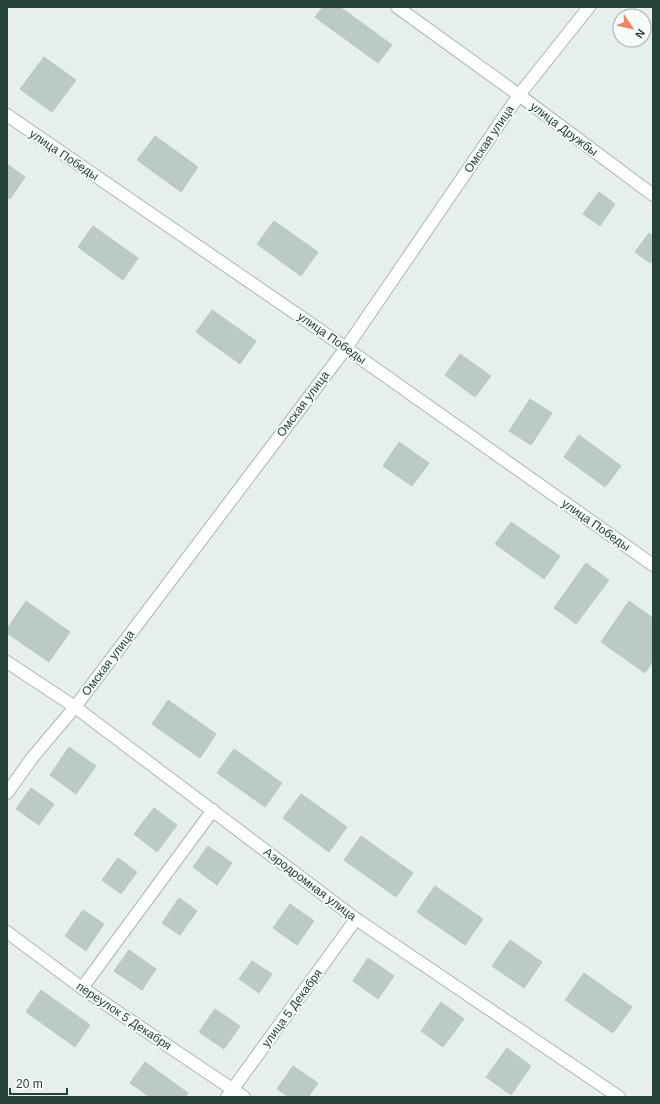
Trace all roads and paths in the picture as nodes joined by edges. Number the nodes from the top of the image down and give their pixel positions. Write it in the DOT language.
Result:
graph roads {
  1 [pos="397,7"];
  2 [pos="589,7"];
  3 [pos="519,96"];
  4 [pos="7,115"];
  5 [pos="653,196"];
  6 [pos="346,348"];
  7 [pos="653,565"];
  8 [pos="7,662"];
  9 [pos="75,707"];
  10 [pos="7,794"];
  11 [pos="213,810"];
  12 [pos="356,919"];
  13 [pos="7,932"];
  14 [pos="82,988"];
  15 [pos="230,1093"];
  16 [pos="244,1097"];
  17 [pos="619,1097"];
  1 -- 3 [label="street, улица Дружбы"];
  2 -- 3 [label="street, Омская улица"];
  3 -- 5 [label="street, улица Дружбы"];
  3 -- 6 [label="street, Омская улица"];
  4 -- 6 [label="street, улица Победы"];
  6 -- 7 [label="street, улица Победы"];
  6 -- 9 [label="street, Омская улица"];
  8 -- 9 [label="street, Аэродромная улица"];
  9 -- 10 [label="street, Омская улица"];
  9 -- 11 [label="street, Аэродромная улица"];
  11 -- 12 [label="street, Аэродромная улица"];
  11 -- 14 [label="street"];
  12 -- 15 [label="street, улица 5 Декабря"];
  12 -- 17 [label="street, Аэродромная улица"];
  13 -- 14 [label="street, переулок 5 Декабря"];
  14 -- 15 [label="street, переулок 5 Декабря"];
  15 -- 16 [label="street, переулок 5 Декабря"];
}
